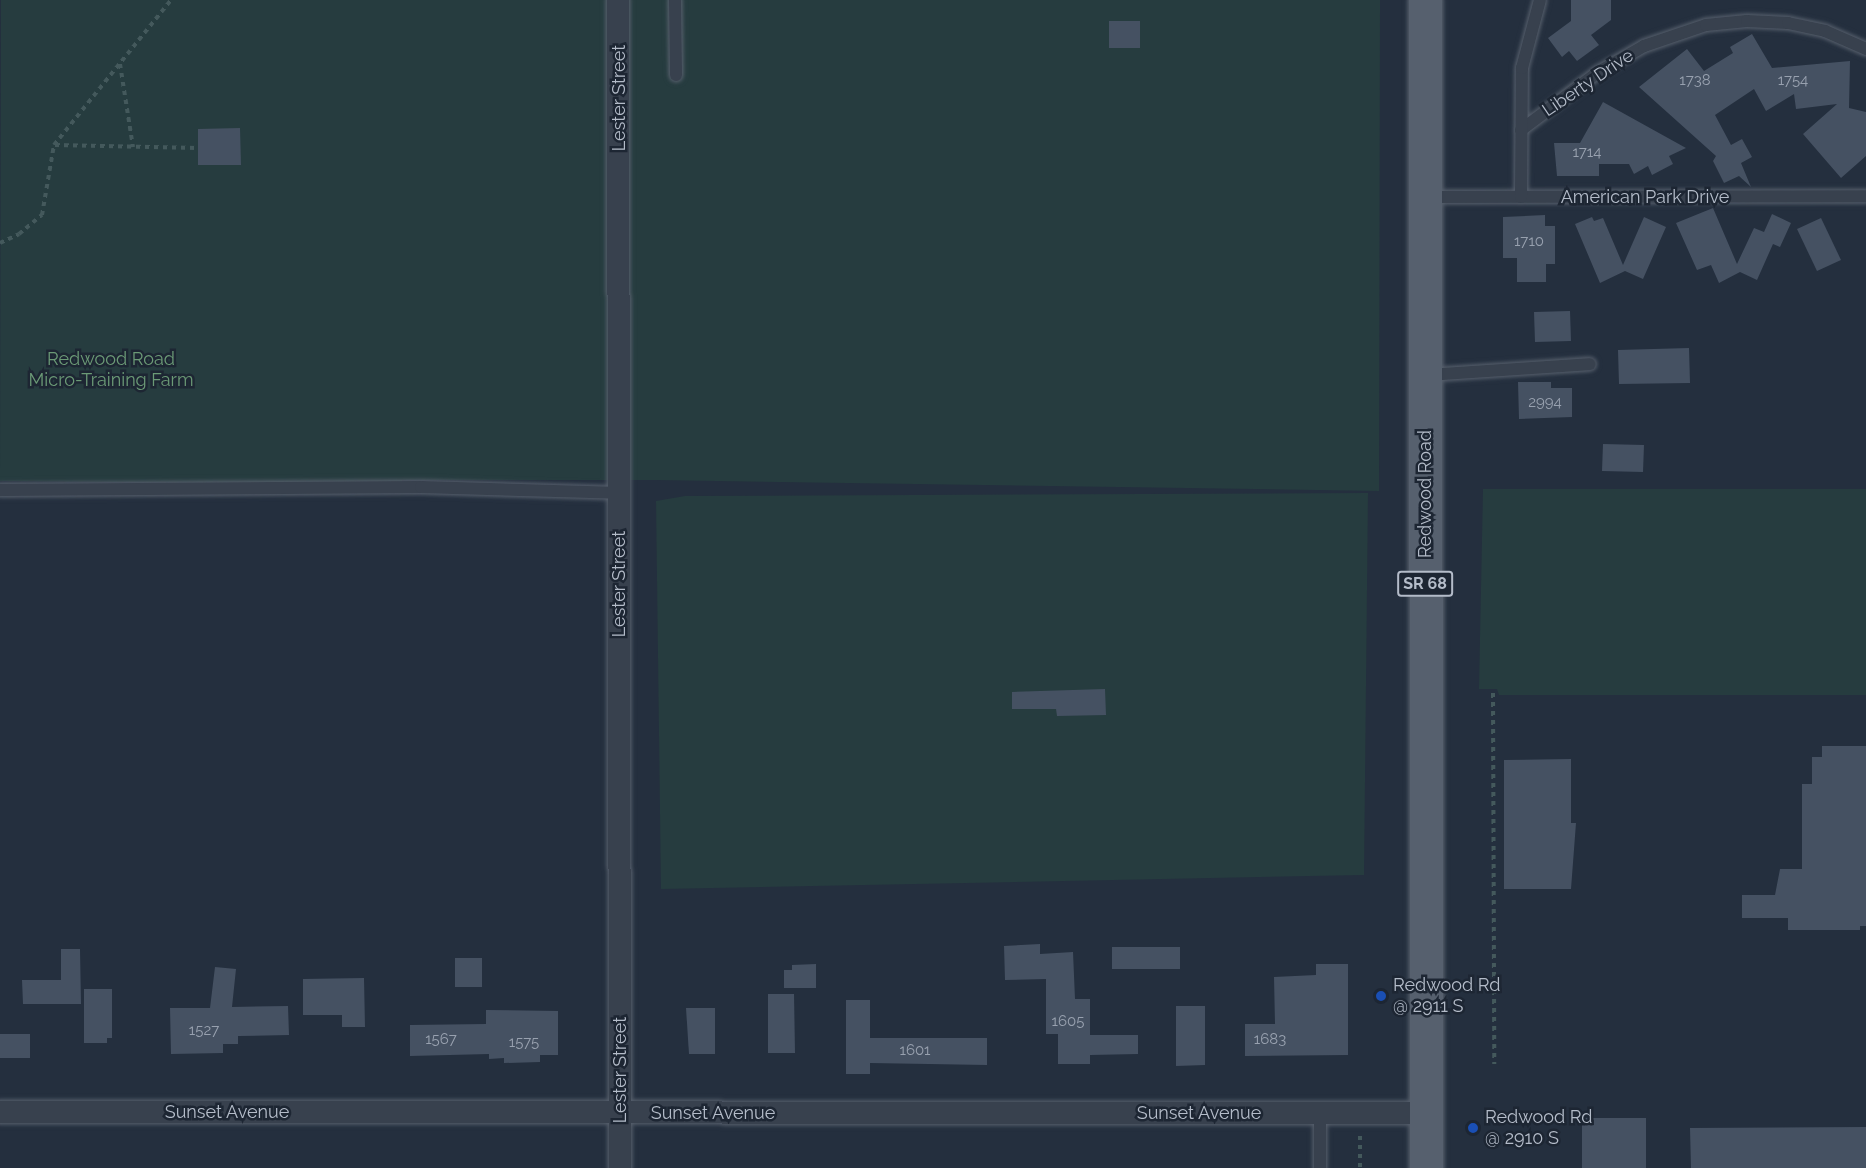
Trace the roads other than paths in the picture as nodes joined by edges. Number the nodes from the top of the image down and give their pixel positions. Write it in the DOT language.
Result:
graph roads {
  1 [pos="618,0"];
  2 [pos="675,0"];
  3 [pos="1425,0"];
  4 [pos="1540,0"];
  5 [pos="1866,49"];
  6 [pos="676,75"];
  7 [pos="1521,130"];
  8 [pos="1866,196"];
  9 [pos="1425,197"];
  10 [pos="1521,197"];
  11 [pos="1590,364"];
  12 [pos="1425,375"];
  13 [pos="0,490"];
  14 [pos="619,493"];
  15 [pos="0,1112"];
  16 [pos="620,1112"];
  17 [pos="1320,1113"];
  18 [pos="1426,1113"];
  19 [pos="620,1168"];
  20 [pos="1320,1168"];
  21 [pos="1426,1168"];
  1 -- 14 [label="street, Lester Street"];
  2 -- 6 [label="lane"];
  3 -- 9 [label="main road, Redwood Road / SR 68"];
  4 -- 7 [label="lane"];
  5 -- 7 [label="lane, Liberty Drive"];
  7 -- 10 [label="lane"];
  8 -- 10 [label="lane, American Park Drive"];
  9 -- 10 [label="lane, American Park Drive"];
  9 -- 12 [label="main road, Redwood Road / SR 68"];
  11 -- 12 [label="lane"];
  12 -- 18 [label="main road, Redwood Road / SR 68"];
  13 -- 14 [label="lane"];
  14 -- 16 [label="street, Lester Street"];
  15 -- 16 [label="street, Sunset Avenue"];
  16 -- 17 [label="street, Sunset Avenue"];
  16 -- 19 [label="street, Lester Street"];
  17 -- 18 [label="street, Sunset Avenue"];
  17 -- 20 [label="lane"];
  18 -- 21 [label="main road, Redwood Road / SR 68"];
}
